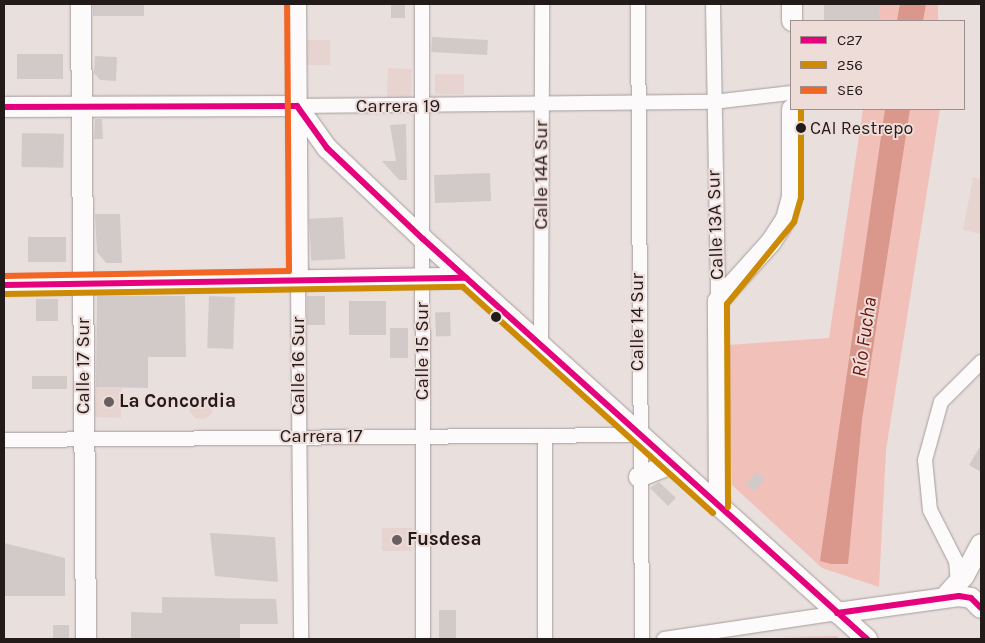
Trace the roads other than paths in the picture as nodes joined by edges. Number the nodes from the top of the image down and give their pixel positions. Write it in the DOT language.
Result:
graph roads {
  1 [pos="81,4"];
  2 [pos="296,4"];
  3 [pos="422,4"];
  4 [pos="542,4"];
  5 [pos="638,4"];
  6 [pos="713,4"];
  7 [pos="792,4"];
  8 [pos="792,20"];
  9 [pos="790,93"];
  10 [pos="713,102"];
  11 [pos="638,103"];
  12 [pos="542,105"];
  13 [pos="297,106"];
  14 [pos="4,107"];
  15 [pos="83,107"];
  16 [pos="422,108"];
  17 [pos="792,110"];
  18 [pos="423,239"];
  19 [pos="423,278"];
  20 [pos="466,278"];
  21 [pos="298,280"];
  22 [pos="84,284"];
  23 [pos="4,285"];
  24 [pos="718,301"];
  25 [pos="542,347"];
  26 [pos="981,362"];
  27 [pos="638,435"];
  28 [pos="424,436"];
  29 [pos="544,436"];
  30 [pos="300,437"];
  31 [pos="85,439"];
  32 [pos="4,440"];
  33 [pos="718,457"];
  34 [pos="678,470"];
  35 [pos="639,477"];
  36 [pos="719,507"];
  37 [pos="981,543"];
  38 [pos="948,548"];
  39 [pos="951,590"];
  40 [pos="981,608"];
  41 [pos="837,613"];
  42 [pos="86,639"];
  43 [pos="301,639"];
  44 [pos="424,639"];
  45 [pos="545,639"];
  46 [pos="642,639"];
  47 [pos="664,639"];
  48 [pos="867,639"];
  1 -- 15 [label="main road, Calle 17 Sur"];
  2 -- 13 [label="main road, Calle 16 Sur"];
  3 -- 16 [label="street, Calle 15 Sur"];
  4 -- 12 [label="street, Calle 14A Sur"];
  5 -- 11 [label="street, Calle 14 Sur"];
  6 -- 10 [label="street, Calle 13A Sur"];
  7 -- 8 [label="main road"];
  9 -- 10 [label="street, Carrera 19"];
  10 -- 11 [label="street, Carrera 19"];
  10 -- 24 [label="street, Calle 13A Sur"];
  11 -- 12 [label="street, Carrera 19"];
  11 -- 27 [label="street, Calle 14 Sur"];
  12 -- 16 [label="street, Carrera 19"];
  12 -- 25 [label="street, Calle 14A Sur"];
  13 -- 15 [label="main road, Carrera 19"];
  13 -- 16 [label="street, Carrera 19"];
  13 -- 18 [label="main road"];
  13 -- 21 [label="main road, Calle 16 Sur"];
  14 -- 15 [label="main road, Carrera 19"];
  15 -- 22 [label="main road, Calle 17 Sur"];
  16 -- 18 [label="street, Calle 15 Sur"];
  17 -- 24 [label="main road"];
  18 -- 19 [label="street, Calle 15 Sur"];
  18 -- 20 [label="main road"];
  19 -- 20 [label="main road"];
  19 -- 21 [label="main road"];
  19 -- 28 [label="street, Calle 15 Sur"];
  20 -- 25 [label="main road"];
  21 -- 22 [label="main road"];
  21 -- 30 [label="street, Calle 16 Sur"];
  22 -- 23 [label="main road"];
  22 -- 31 [label="main road, Calle 17 Sur"];
  24 -- 33 [label="main road, Calle 13A Sur"];
  25 -- 27 [label="main road"];
  26 -- 38 [label="street"];
  27 -- 29 [label="street, Carrera 17"];
  27 -- 34 [label="main road"];
  27 -- 35 [label="street, Calle 14 Sur"];
  28 -- 29 [label="street, Carrera 17"];
  28 -- 30 [label="street, Carrera 17"];
  28 -- 44 [label="street, Calle 15 Sur"];
  29 -- 45 [label="street"];
  30 -- 31 [label="street, Carrera 17"];
  30 -- 43 [label="street, Calle 16 Sur"];
  31 -- 32 [label="street, Carrera 17"];
  31 -- 42 [label="main road, Calle 17 Sur"];
  33 -- 34 [label="main road"];
  33 -- 36 [label="main road, Calle 13A Sur"];
  34 -- 35 [label="main road"];
  34 -- 36 [label="main road"];
  35 -- 46 [label="street, Calle 14 Sur"];
  36 -- 41 [label="main road"];
  37 -- 38 [label="street"];
  37 -- 39 [label="main road"];
  38 -- 39 [label="street"];
  39 -- 40 [label="main road"];
  39 -- 41 [label="main road"];
  41 -- 47 [label="street"];
  41 -- 48 [label="main road"];
}
